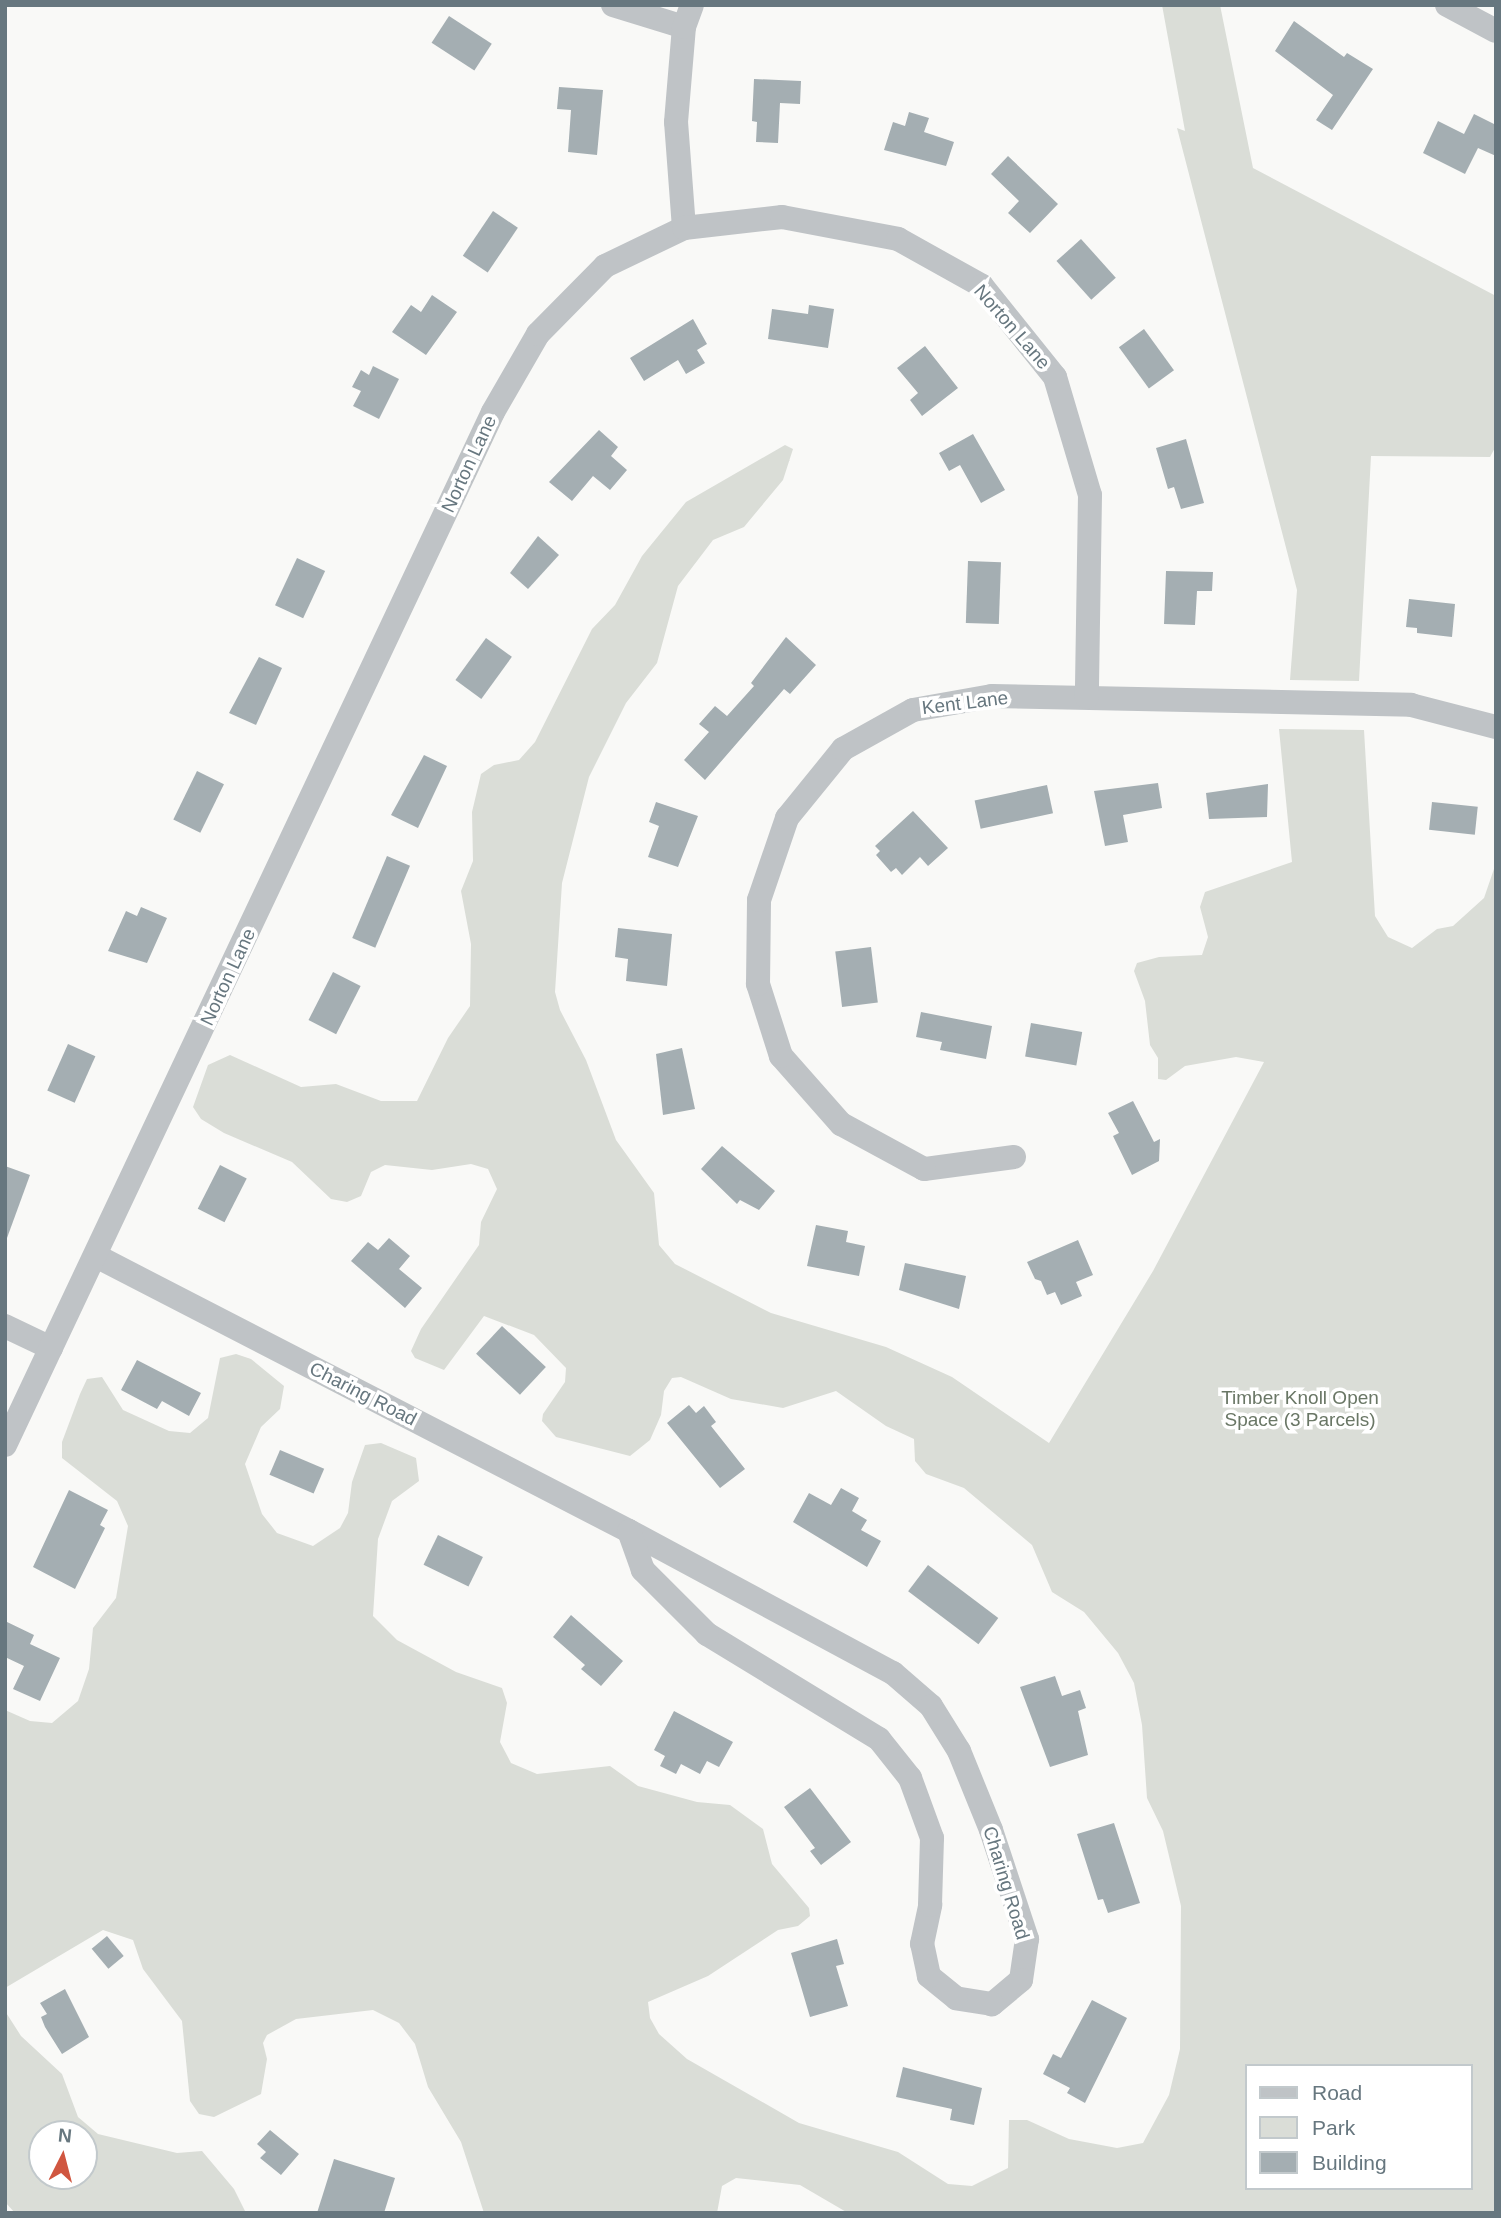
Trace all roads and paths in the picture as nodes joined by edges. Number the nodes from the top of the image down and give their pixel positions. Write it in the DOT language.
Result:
graph roads {
  1 [pos="613,5"];
  2 [pos="1447,5"];
  3 [pos="688,16"];
  4 [pos="1496,31"];
  5 [pos="684,228"];
  6 [pos="1087,696"];
  7 [pos="1496,727"];
  8 [pos="1014,1157"];
  9 [pos="96,1256"];
  10 [pos="5,1326"];
  11 [pos="51,1348"];
  12 [pos="5,1445"];
  13 [pos="629,1531"];
  1 -- 3 [label="street"];
  2 -- 4 [label="street"];
  3 -- 5 [label="street"];
  5 -- 6 [label="street, Norton Lane"];
  5 -- 9 [label="street, Norton Lane"];
  6 -- 7 [label="street, Kent Lane"];
  6 -- 8 [label="street, Kent Lane"];
  9 -- 11 [label="street, Norton Lane"];
  9 -- 13 [label="street, Charing Road"];
  10 -- 11 [label="street"];
  11 -- 12 [label="street, Norton Lane"];
  13 -- 13 [label="street, Charing Road"];
}
